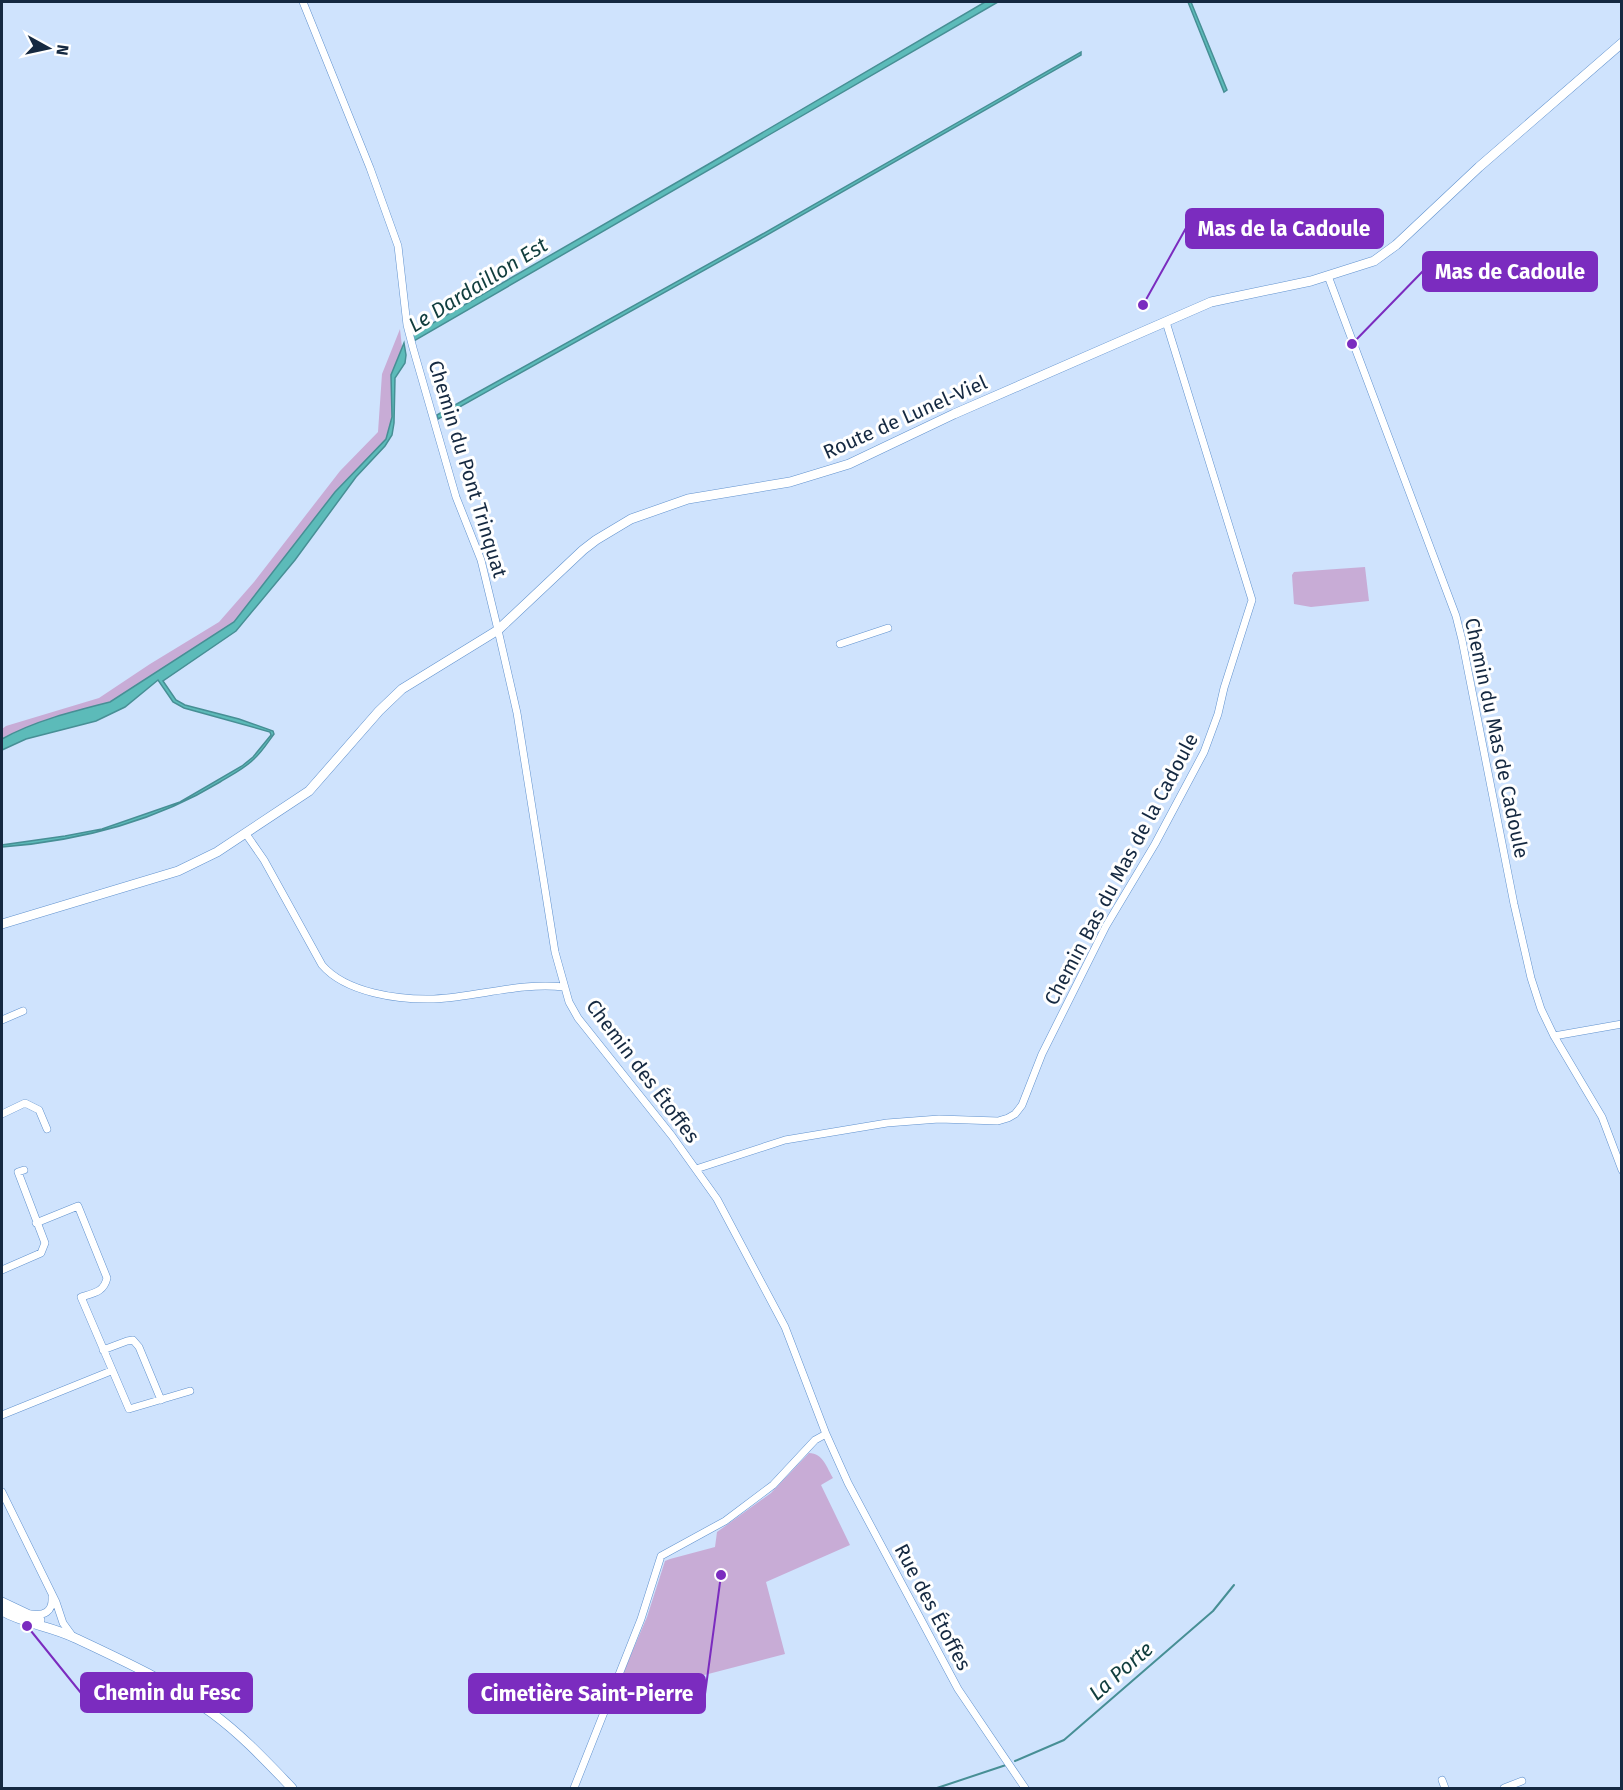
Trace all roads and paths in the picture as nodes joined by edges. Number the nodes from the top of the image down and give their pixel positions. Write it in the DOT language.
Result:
graph roads {
  1 [pos="303,2"];
  2 [pos="1622,43"];
  3 [pos="1328,276"];
  4 [pos="1166,322"];
  5 [pos="888,628"];
  6 [pos="498,630"];
  7 [pos="840,644"];
  8 [pos="246,834"];
  9 [pos="2,924"];
  10 [pos="564,987"];
  11 [pos="23,1011"];
  12 [pos="2,1020"];
  13 [pos="1622,1024"];
  14 [pos="1554,1036"];
  15 [pos="2,1114"];
  16 [pos="47,1129"];
  17 [pos="696,1169"];
  18 [pos="24,1170"];
  19 [pos="1622,1170"];
  20 [pos="36,1223"];
  21 [pos="2,1270"];
  22 [pos="103,1350"];
  23 [pos="111,1371"];
  24 [pos="190,1391"];
  25 [pos="161,1400"];
  26 [pos="2,1415"];
  27 [pos="826,1434"];
  28 [pos="2,1492"];
  29 [pos="52,1595"];
  30 [pos="2,1602"];
  31 [pos="2,1611"];
  32 [pos="27,1614"];
  33 [pos="52,1628"];
  34 [pos="73,1637"];
  35 [pos="1442,1780"];
  36 [pos="1522,1781"];
  37 [pos="292,1788"];
  38 [pos="574,1788"];
  39 [pos="1025,1788"];
  40 [pos="1444,1788"];
  41 [pos="1504,1788"];
  1 -- 6 [label="street, Chemin du Pont Trinquat"];
  2 -- 3 [label="street, Route de Lunel-Viel"];
  3 -- 4 [label="street, Route de Lunel-Viel"];
  3 -- 14 [label="street, Chemin du Mas de Cadoule"];
  4 -- 6 [label="street, Route de Lunel-Viel"];
  4 -- 17 [label="street, Chemin Bas du Mas de la Cadoule"];
  5 -- 7 [label="street"];
  6 -- 8 [label="street, Route de Lunel-Viel"];
  6 -- 10 [label="street, Chemin des Étoffes"];
  8 -- 9 [label="street, Route de Lunel-Viel"];
  8 -- 10 [label="street"];
  10 -- 17 [label="street, Chemin des Étoffes"];
  11 -- 12 [label="street"];
  13 -- 14 [label="street"];
  14 -- 19 [label="street, Chemin du Mas de Cadoule"];
  15 -- 16 [label="street"];
  17 -- 27 [label="street, Chemin des Étoffes"];
  18 -- 20 [label="street"];
  20 -- 21 [label="street"];
  20 -- 22 [label="street"];
  22 -- 23 [label="street"];
  22 -- 25 [label="street"];
  23 -- 25 [label="street"];
  23 -- 26 [label="street"];
  24 -- 25 [label="street"];
  27 -- 38 [label="street"];
  27 -- 39 [label="street, Rue des Étoffes"];
  28 -- 29 [label="street"];
  29 -- 32 [label="street"];
  29 -- 34 [label="street"];
  30 -- 32 [label="street"];
  31 -- 33 [label="street"];
  32 -- 33 [label="street"];
  33 -- 34 [label="street"];
  34 -- 37 [label="street"];
  35 -- 40 [label="street"];
  36 -- 41 [label="street"];
}
